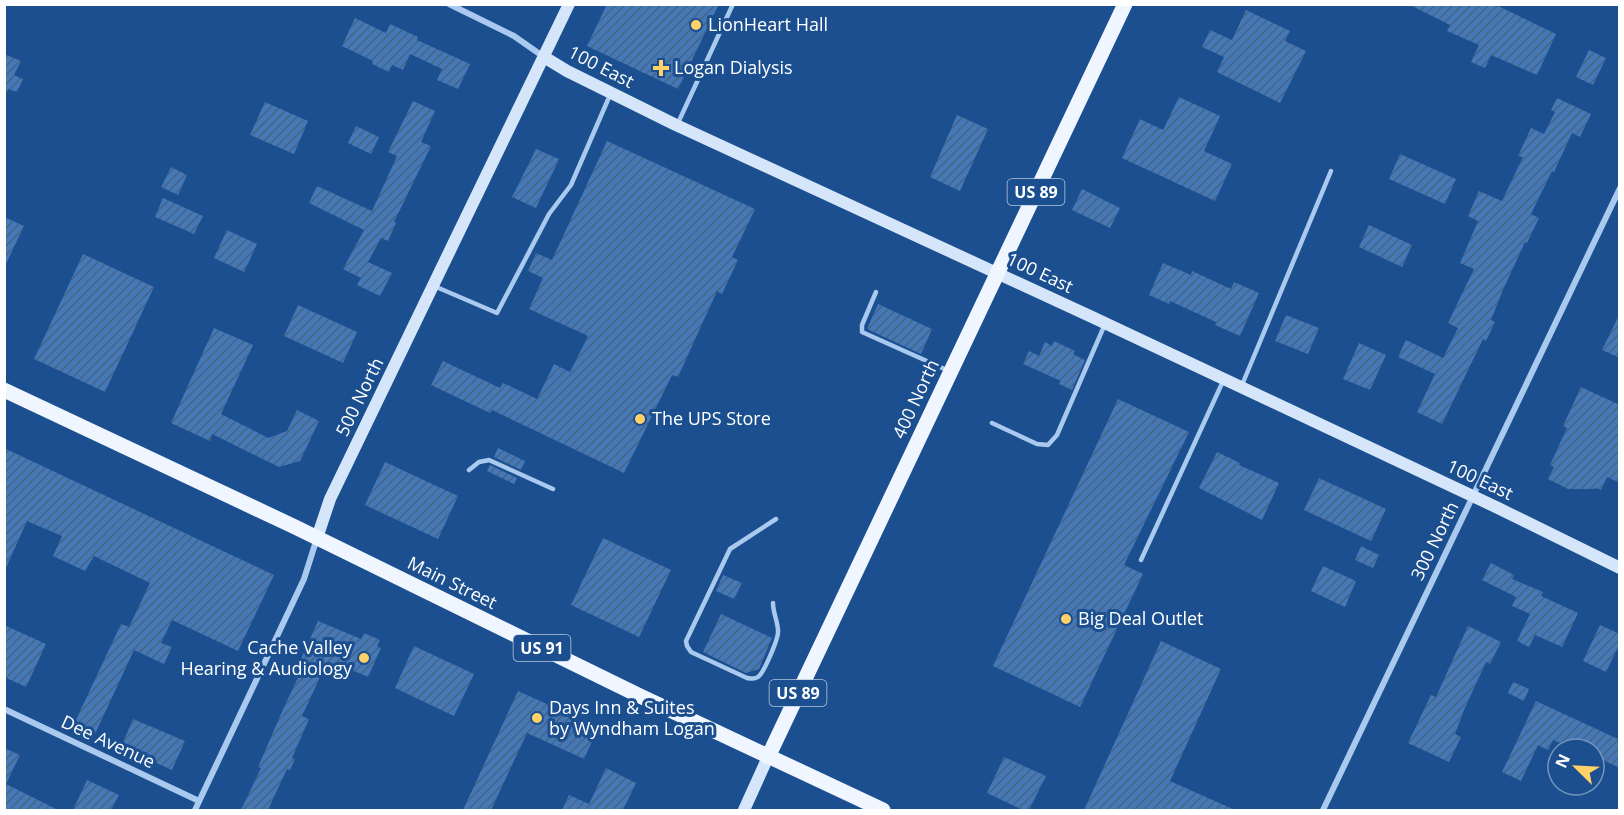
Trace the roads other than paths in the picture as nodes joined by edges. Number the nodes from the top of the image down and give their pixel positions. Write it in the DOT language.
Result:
graph roads {
  1 [pos="449,4"];
  2 [pos="569,4"];
  3 [pos="733,4"];
  4 [pos="1122,5"];
  5 [pos="544,57"];
  6 [pos="611,93"];
  7 [pos="676,125"];
  8 [pos="1331,171"];
  9 [pos="1620,188"];
  10 [pos="998,273"];
  11 [pos="434,286"];
  12 [pos="876,292"];
  13 [pos="1105,323"];
  14 [pos="951,372"];
  15 [pos="1224,379"];
  16 [pos="1240,387"];
  17 [pos="4,390"];
  18 [pos="992,423"];
  19 [pos="469,470"];
  20 [pos="553,489"];
  21 [pos="1472,497"];
  22 [pos="776,519"];
  23 [pos="317,538"];
  24 [pos="1141,560"];
  25 [pos="1620,568"];
  26 [pos="773,603"];
  27 [pos="4,709"];
  28 [pos="768,757"];
  29 [pos="199,801"];
  30 [pos="195,810"];
  31 [pos="744,810"];
  32 [pos="883,810"];
  33 [pos="1323,810"];
  1 -- 5 [label="street, 100 East"];
  2 -- 5 [label="street, 500 North"];
  3 -- 7 [label="lane"];
  4 -- 10 [label="main road, 400 North / US 89"];
  5 -- 6 [label="street, 100 East"];
  5 -- 11 [label="street, 500 North"];
  6 -- 7 [label="street, 100 East"];
  6 -- 11 [label="lane"];
  7 -- 10 [label="street, 100 East"];
  8 -- 16 [label="lane"];
  9 -- 21 [label="street, 300 North"];
  10 -- 13 [label="street, 100 East"];
  10 -- 14 [label="main road, 400 North / US 89"];
  11 -- 23 [label="street, 500 North"];
  12 -- 14 [label="lane"];
  13 -- 15 [label="street, 100 East"];
  13 -- 18 [label="lane"];
  14 -- 28 [label="main road, 400 North / US 89"];
  15 -- 16 [label="street, 100 East"];
  15 -- 24 [label="lane"];
  16 -- 21 [label="street, 100 East"];
  17 -- 23 [label="main road, Main Street / US 91"];
  19 -- 20 [label="lane"];
  21 -- 25 [label="street, 100 East"];
  21 -- 33 [label="street, 300 North"];
  22 -- 26 [label="lane"];
  23 -- 28 [label="main road, Main Street / US 91"];
  23 -- 29 [label="street, 500 North"];
  27 -- 29 [label="street, Dee Avenue"];
  28 -- 31 [label="street, 400 North"];
  28 -- 32 [label="main road, Main Street"];
  29 -- 30 [label="street, 500 North"];
}
